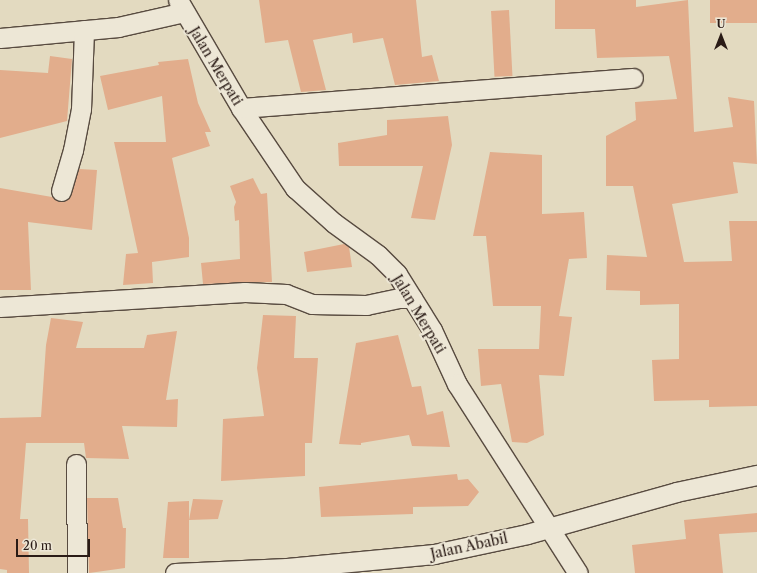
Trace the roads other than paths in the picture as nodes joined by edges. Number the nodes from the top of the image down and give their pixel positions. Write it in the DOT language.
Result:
graph roads {
  1 [pos="181,6"];
  2 [pos="84,30"];
  3 [pos="0,38"];
  4 [pos="633,78"];
  5 [pos="241,108"];
  6 [pos="61,191"];
  7 [pos="412,298"];
  8 [pos="0,307"];
  9 [pos="76,464"];
  10 [pos="757,475"];
  11 [pos="548,528"];
  12 [pos="228,571"];
  13 [pos="77,573"];
  14 [pos="175,573"];
  15 [pos="578,573"];
  1 -- 2 [label="street"];
  1 -- 5 [label="street, Jalan Merpati"];
  2 -- 3 [label="street"];
  2 -- 6 [label="street"];
  4 -- 5 [label="street"];
  5 -- 7 [label="street, Jalan Merpati"];
  7 -- 8 [label="street"];
  7 -- 11 [label="street, Jalan Merpati"];
  9 -- 13 [label="street"];
  10 -- 11 [label="street, Jalan Ababil"];
  11 -- 12 [label="street, Jalan Ababil"];
  11 -- 15 [label="street, Jalan Merpati"];
  12 -- 14 [label="street, Jalan Ababil"];
}
